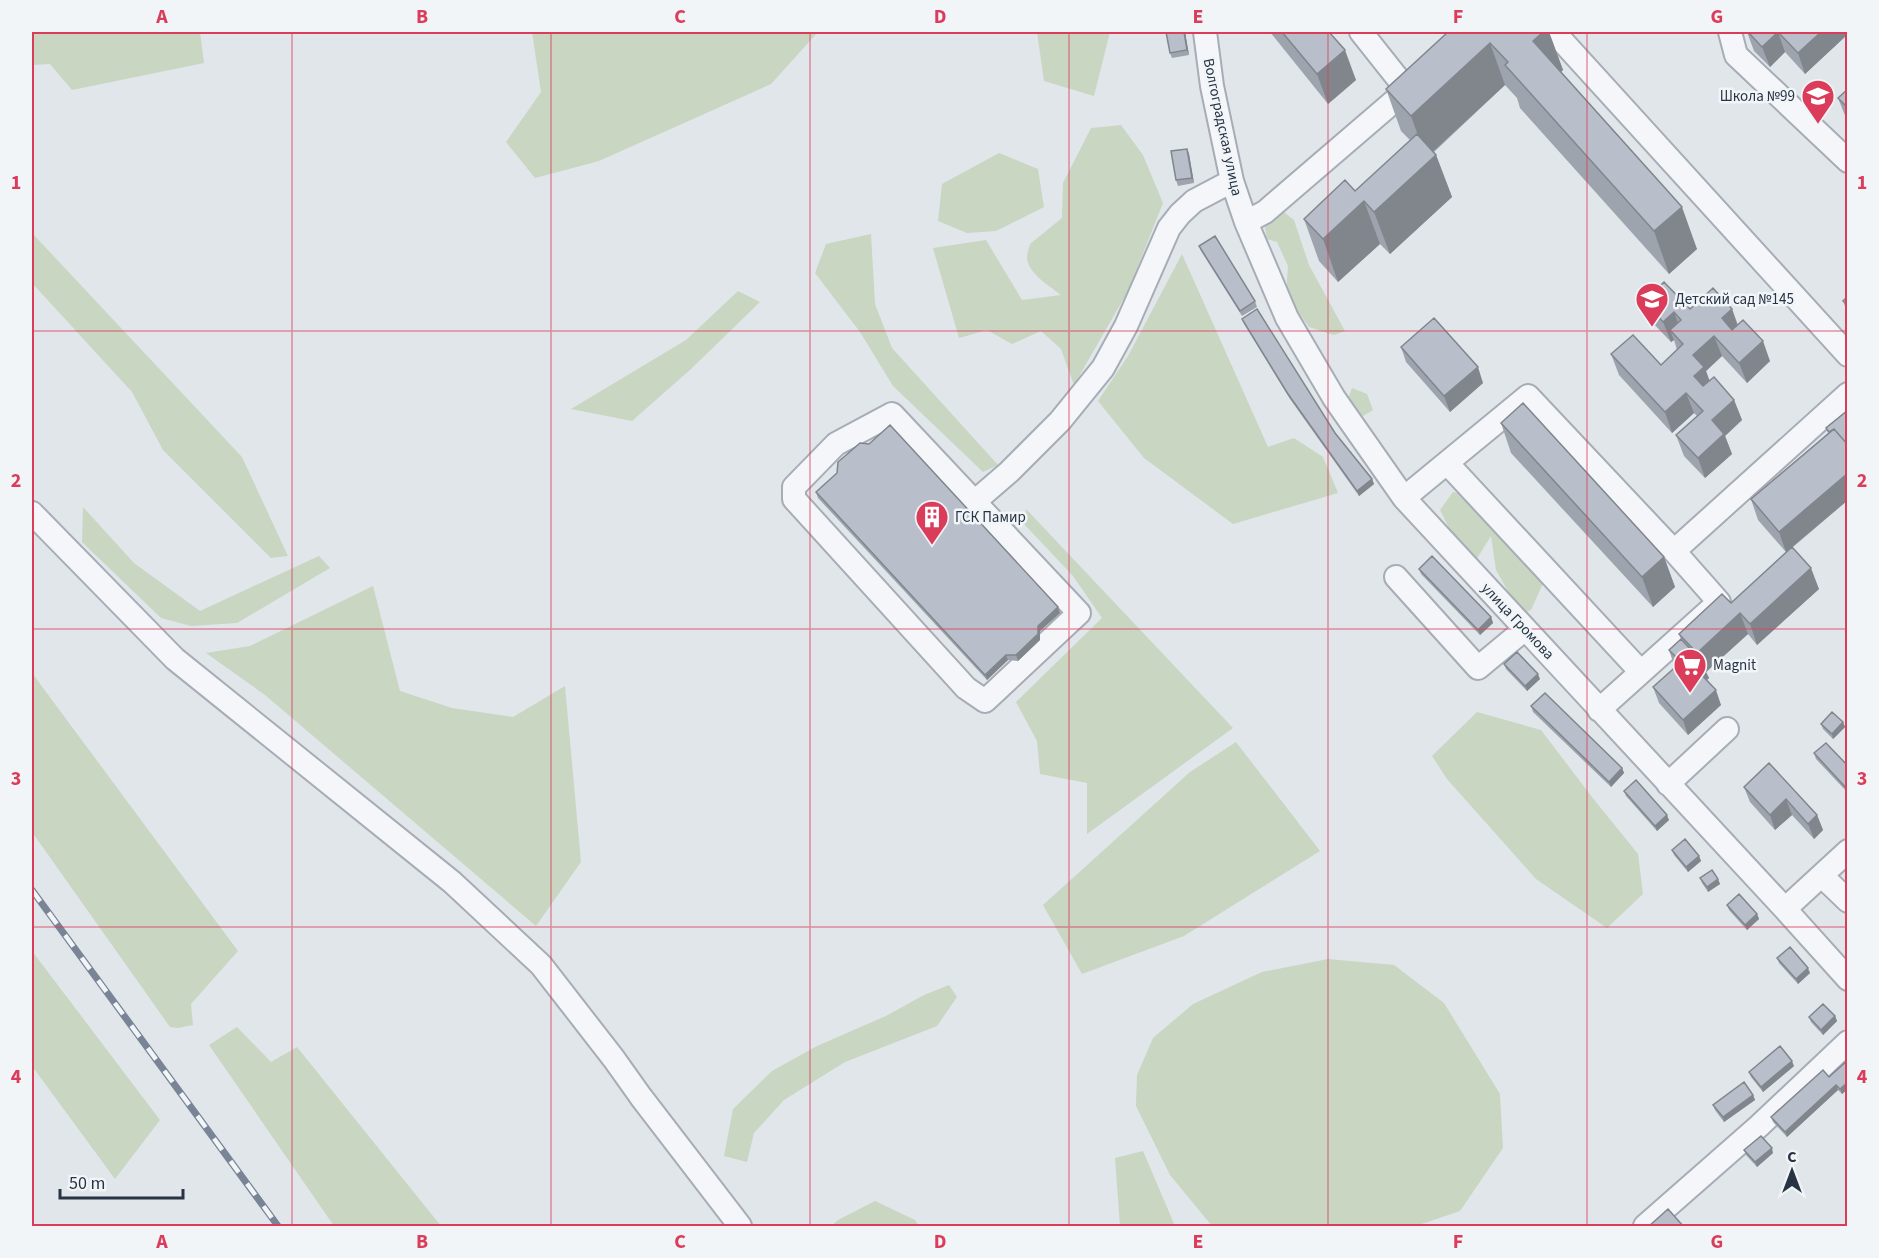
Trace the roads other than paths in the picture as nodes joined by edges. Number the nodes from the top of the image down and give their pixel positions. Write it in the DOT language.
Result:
graph roads {
  1 [pos="1205,32"];
  2 [pos="1360,32"];
  3 [pos="1554,32"];
  4 [pos="1730,32"];
  5 [pos="1433,68"];
  6 [pos="1407,90"];
  7 [pos="1848,161"];
  8 [pos="1232,181"];
  9 [pos="1246,222"];
  10 [pos="1848,355"];
  11 [pos="1848,394"];
  12 [pos="1447,463"];
  13 [pos="1404,498"];
  14 [pos="970,505"];
  15 [pos="32,513"];
  16 [pos="1674,551"];
  17 [pos="1396,577"];
  18 [pos="1525,629"];
  19 [pos="1641,672"];
  20 [pos="1599,710"];
  21 [pos="1727,729"];
  22 [pos="1668,784"];
  23 [pos="1848,852"];
  24 [pos="1822,876"];
  25 [pos="1848,901"];
  26 [pos="1785,909"];
  27 [pos="1848,979"];
  28 [pos="1848,1042"];
  29 [pos="740,1227"];
  30 [pos="1646,1227"];
  1 -- 8 [label="street, Волгоградская улица"];
  2 -- 6 [label="street"];
  3 -- 10 [label="street"];
  4 -- 7 [label="street"];
  5 -- 6 [label="street"];
  6 -- 9 [label="street"];
  8 -- 9 [label="street, Волгоградская улица"];
  8 -- 14 [label="street"];
  9 -- 13 [label="street, улица Громова"];
  11 -- 16 [label="street"];
  12 -- 13 [label="street"];
  12 -- 16 [label="street"];
  12 -- 19 [label="street"];
  13 -- 18 [label="street, улица Громова"];
  14 -- 14 [label="street"];
  15 -- 29 [label="street"];
  16 -- 19 [label="street"];
  17 -- 18 [label="street"];
  18 -- 20 [label="street, улица Громова"];
  19 -- 20 [label="street"];
  20 -- 22 [label="street, улица Громова"];
  21 -- 22 [label="street"];
  22 -- 26 [label="street, улица Громова"];
  23 -- 24 [label="street"];
  24 -- 25 [label="street"];
  24 -- 26 [label="street"];
  26 -- 27 [label="street, улица Громова"];
  28 -- 30 [label="street"];
}
